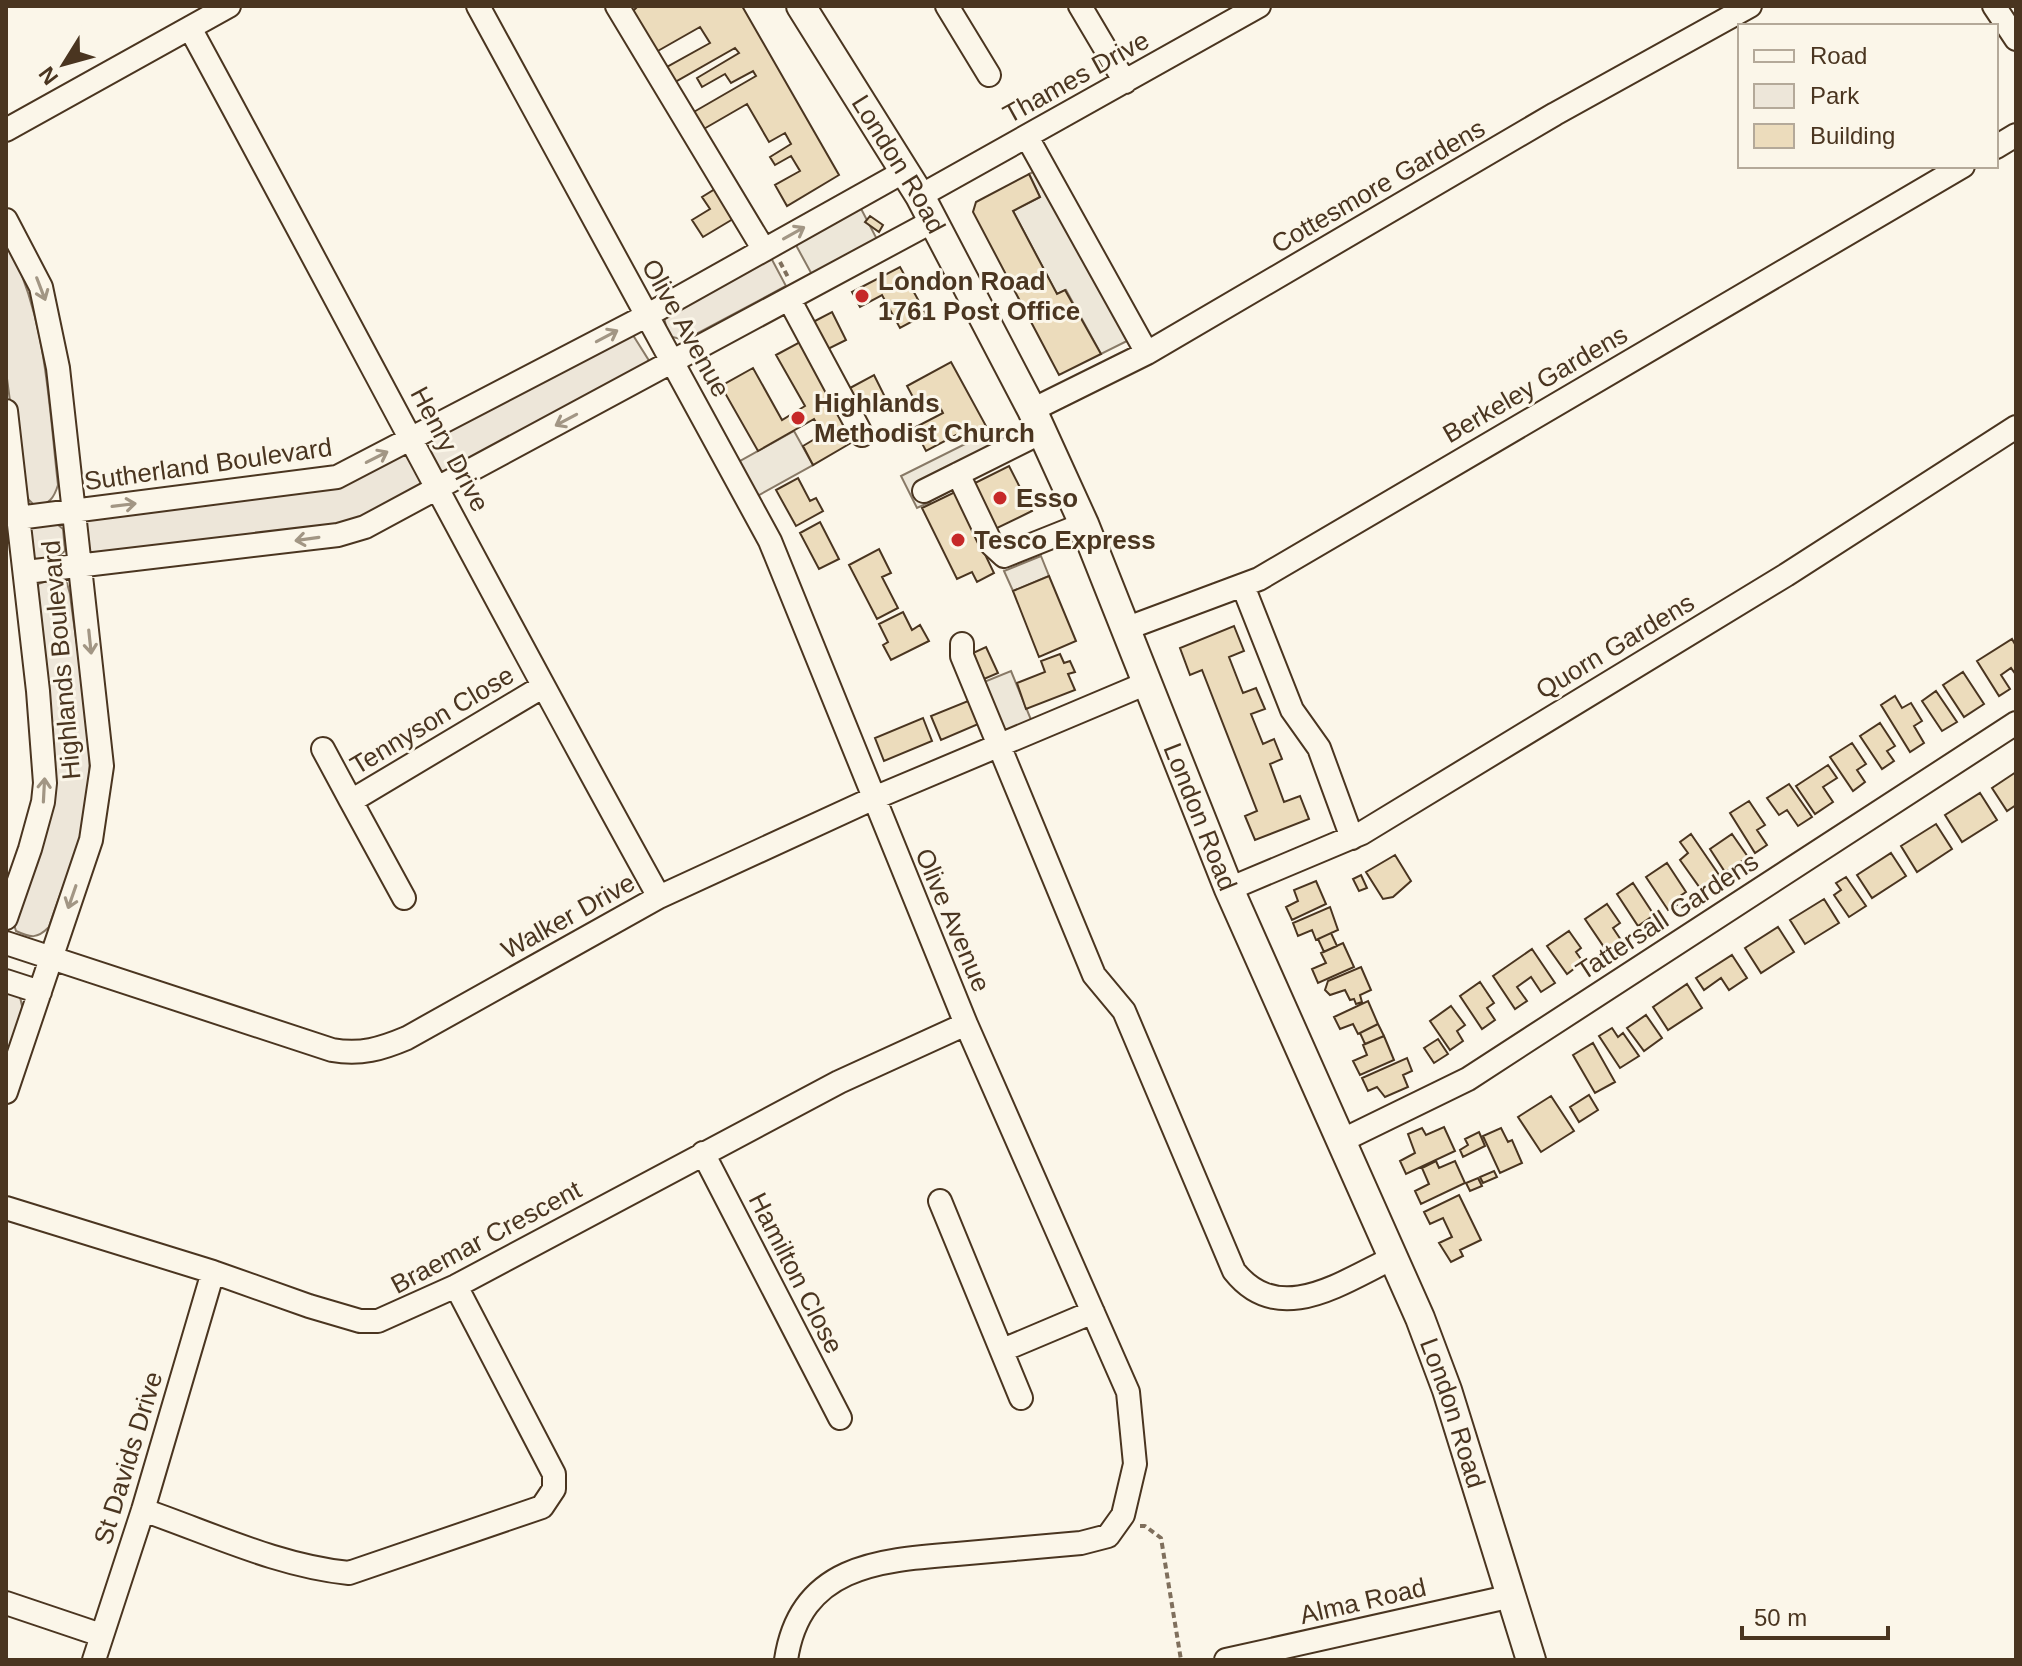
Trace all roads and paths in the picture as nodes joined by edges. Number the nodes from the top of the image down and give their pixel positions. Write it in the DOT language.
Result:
graph roads {
  1 [pos="229,6"];
  2 [pos="478,6"];
  3 [pos="617,6"];
  4 [pos="801,6"];
  5 [pos="947,6"];
  6 [pos="1080,6"];
  7 [pos="1259,6"];
  8 [pos="1750,6"];
  9 [pos="1994,6"];
  10 [pos="190,28"];
  11 [pos="2016,39"];
  12 [pos="989,75"];
  13 [pos="1125,82"];
  14 [pos="6,130"];
  15 [pos="2016,135"];
  16 [pos="1027,137"];
  17 [pos="1998,146"];
  18 [pos="1960,168"];
  19 [pos="905,171"];
  20 [pos="920,196"];
  21 [pos="6,220"];
  22 [pos="933,221"];
  23 [pos="768,248"];
  24 [pos="793,297"];
  25 [pos="646,316"];
  26 [pos="1147,353"];
  27 [pos="673,362"];
  28 [pos="6,411"];
  29 [pos="1037,421"];
  30 [pos="2016,427"];
  31 [pos="862,435"];
  32 [pos="413,439"];
  33 [pos="958,474"];
  34 [pos="439,488"];
  35 [pos="924,491"];
  36 [pos="75,511"];
  37 [pos="18,518"];
  38 [pos="1084,524"];
  39 [pos="14,548"];
  40 [pos="81,565"];
  41 [pos="26,572"];
  42 [pos="1243,586"];
  43 [pos="1125,629"];
  44 [pos="962,644"];
  45 [pos="1147,683"];
  46 [pos="542,687"];
  47 [pos="2016,723"];
  48 [pos="997,747"];
  49 [pos="323,749"];
  50 [pos="872,799"];
  51 [pos="351,801"];
  52 [pos="1352,838"];
  53 [pos="1229,889"];
  54 [pos="659,897"];
  55 [pos="404,898"];
  56 [pos="6,918"];
  57 [pos="6,943"];
  58 [pos="51,958"];
  59 [pos="6,981"];
  60 [pos="40,992"];
  61 [pos="966,1024"];
  62 [pos="6,1092"];
  63 [pos="1341,1141"];
  64 [pos="703,1153"];
  65 [pos="940,1201"];
  66 [pos="6,1208"];
  67 [pos="1393,1258"];
  68 [pos="213,1272"];
  69 [pos="456,1286"];
  70 [pos="1093,1312"];
  71 [pos="1003,1350"];
  72 [pos="1021,1398"];
  73 [pos="840,1418"];
  74 [pos="143,1510"];
  75 [pos="1119,1525"];
  76 [pos="1512,1596"];
  77 [pos="6,1603"];
  78 [pos="101,1635"];
  79 [pos="1236,1659"];
  80 [pos="94,1660"];
  81 [pos="786,1660"];
  82 [pos="1181,1660"];
  83 [pos="1531,1660"];
  1 -- 10 [label="street"];
  2 -- 25 [label="street, Olive Avenue"];
  3 -- 23 [label="street"];
  4 -- 19 [label="main road, London Road"];
  5 -- 12 [label="street"];
  6 -- 13 [label="street"];
  7 -- 13 [label="street, Thames Drive"];
  8 -- 26 [label="street, Cottesmore Gardens"];
  9 -- 11 [label="street"];
  10 -- 14 [label="street"];
  10 -- 32 [label="street, Henry Drive"];
  13 -- 16 [label="street, Thames Drive"];
  15 -- 17 [label="street"];
  16 -- 20 [label="street, Thames Drive"];
  16 -- 26 [label="street"];
  18 -- 42 [label="street, Berkeley Gardens"];
  19 -- 20 [label="main road, London Road"];
  23 -- 19 [label="street, Sutherland Boulevard, one-way"];
  20 -- 22 [label="main road, London Road"];
  21 -- 36 [label="street, Highlands Boulevard, one-way"];
  22 -- 24 [label="street"];
  22 -- 29 [label="main road, London Road"];
  23 -- 24 [label="path"];
  23 -- 25 [label="street, Sutherland Boulevard"];
  24 -- 27 [label="street"];
  24 -- 31 [label="street"];
  25 -- 27 [label="street, Olive Avenue"];
  32 -- 25 [label="street, Sutherland Boulevard, one-way"];
  26 -- 29 [label="street, Cottesmore Gardens"];
  27 -- 34 [label="street, one-way"];
  27 -- 50 [label="street, Olive Avenue"];
  28 -- 37 [label="street, Highlands Boulevard"];
  29 -- 33 [label="street, Cottesmore Gardens"];
  29 -- 38 [label="main road, London Road"];
  30 -- 52 [label="street, Quorn Gardens"];
  32 -- 34 [label="street, Henry Drive"];
  36 -- 32 [label="street, Sutherland Boulevard, one-way"];
  33 -- 35 [label="street, Cottesmore Gardens"];
  33 -- 38 [label="street"];
  34 -- 40 [label="street, one-way"];
  34 -- 46 [label="street, Henry Drive"];
  36 -- 37 [label="street, Sutherland Boulevard"];
  36 -- 40 [label="street, Highlands Boulevard"];
  37 -- 39 [label="street, Highlands Boulevard"];
  38 -- 43 [label="main road, London Road"];
  39 -- 41 [label="street, Highlands Boulevard"];
  40 -- 41 [label="street"];
  40 -- 58 [label="street, Highlands Boulevard, one-way"];
  56 -- 41 [label="street, Highlands Boulevard, one-way"];
  42 -- 43 [label="street, Berkeley Gardens"];
  42 -- 52 [label="street"];
  43 -- 45 [label="main road, London Road"];
  44 -- 48 [label="street"];
  45 -- 48 [label="street, Walker Drive"];
  45 -- 53 [label="main road, London Road"];
  46 -- 51 [label="street, Tennyson Close"];
  46 -- 54 [label="street, Henry Drive"];
  47 -- 63 [label="street, Tattersall Gardens"];
  48 -- 50 [label="street, Walker Drive"];
  48 -- 67 [label="street"];
  49 -- 51 [label="street, Tennyson Close"];
  50 -- 54 [label="street, Walker Drive"];
  50 -- 61 [label="street, Olive Avenue"];
  51 -- 55 [label="street, Tennyson Close"];
  52 -- 53 [label="street, Quorn Gardens"];
  53 -- 63 [label="main road, London Road"];
  54 -- 58 [label="street, Walker Drive"];
  57 -- 58 [label="street, Walker Drive"];
  58 -- 60 [label="street, Highlands Boulevard"];
  59 -- 60 [label="street"];
  60 -- 62 [label="street, Highlands Boulevard"];
  61 -- 64 [label="street, Braemar Crescent"];
  61 -- 70 [label="street, Olive Avenue"];
  63 -- 67 [label="main road, London Road"];
  64 -- 69 [label="street, Braemar Crescent"];
  64 -- 73 [label="street, Hamilton Close"];
  65 -- 71 [label="street"];
  66 -- 68 [label="street, Braemar Crescent"];
  67 -- 76 [label="main road, London Road"];
  68 -- 69 [label="street, Braemar Crescent"];
  68 -- 74 [label="street, St Davids Drive"];
  69 -- 74 [label="street"];
  70 -- 71 [label="street"];
  70 -- 75 [label="street, Olive Avenue"];
  71 -- 72 [label="street"];
  74 -- 78 [label="street, St Davids Drive"];
  75 -- 81 [label="street"];
  75 -- 82 [label="path"];
  76 -- 79 [label="street, Alma Road"];
  76 -- 83 [label="main road, London Road"];
  77 -- 78 [label="street"];
  78 -- 80 [label="street, St Davids Drive"];
}
